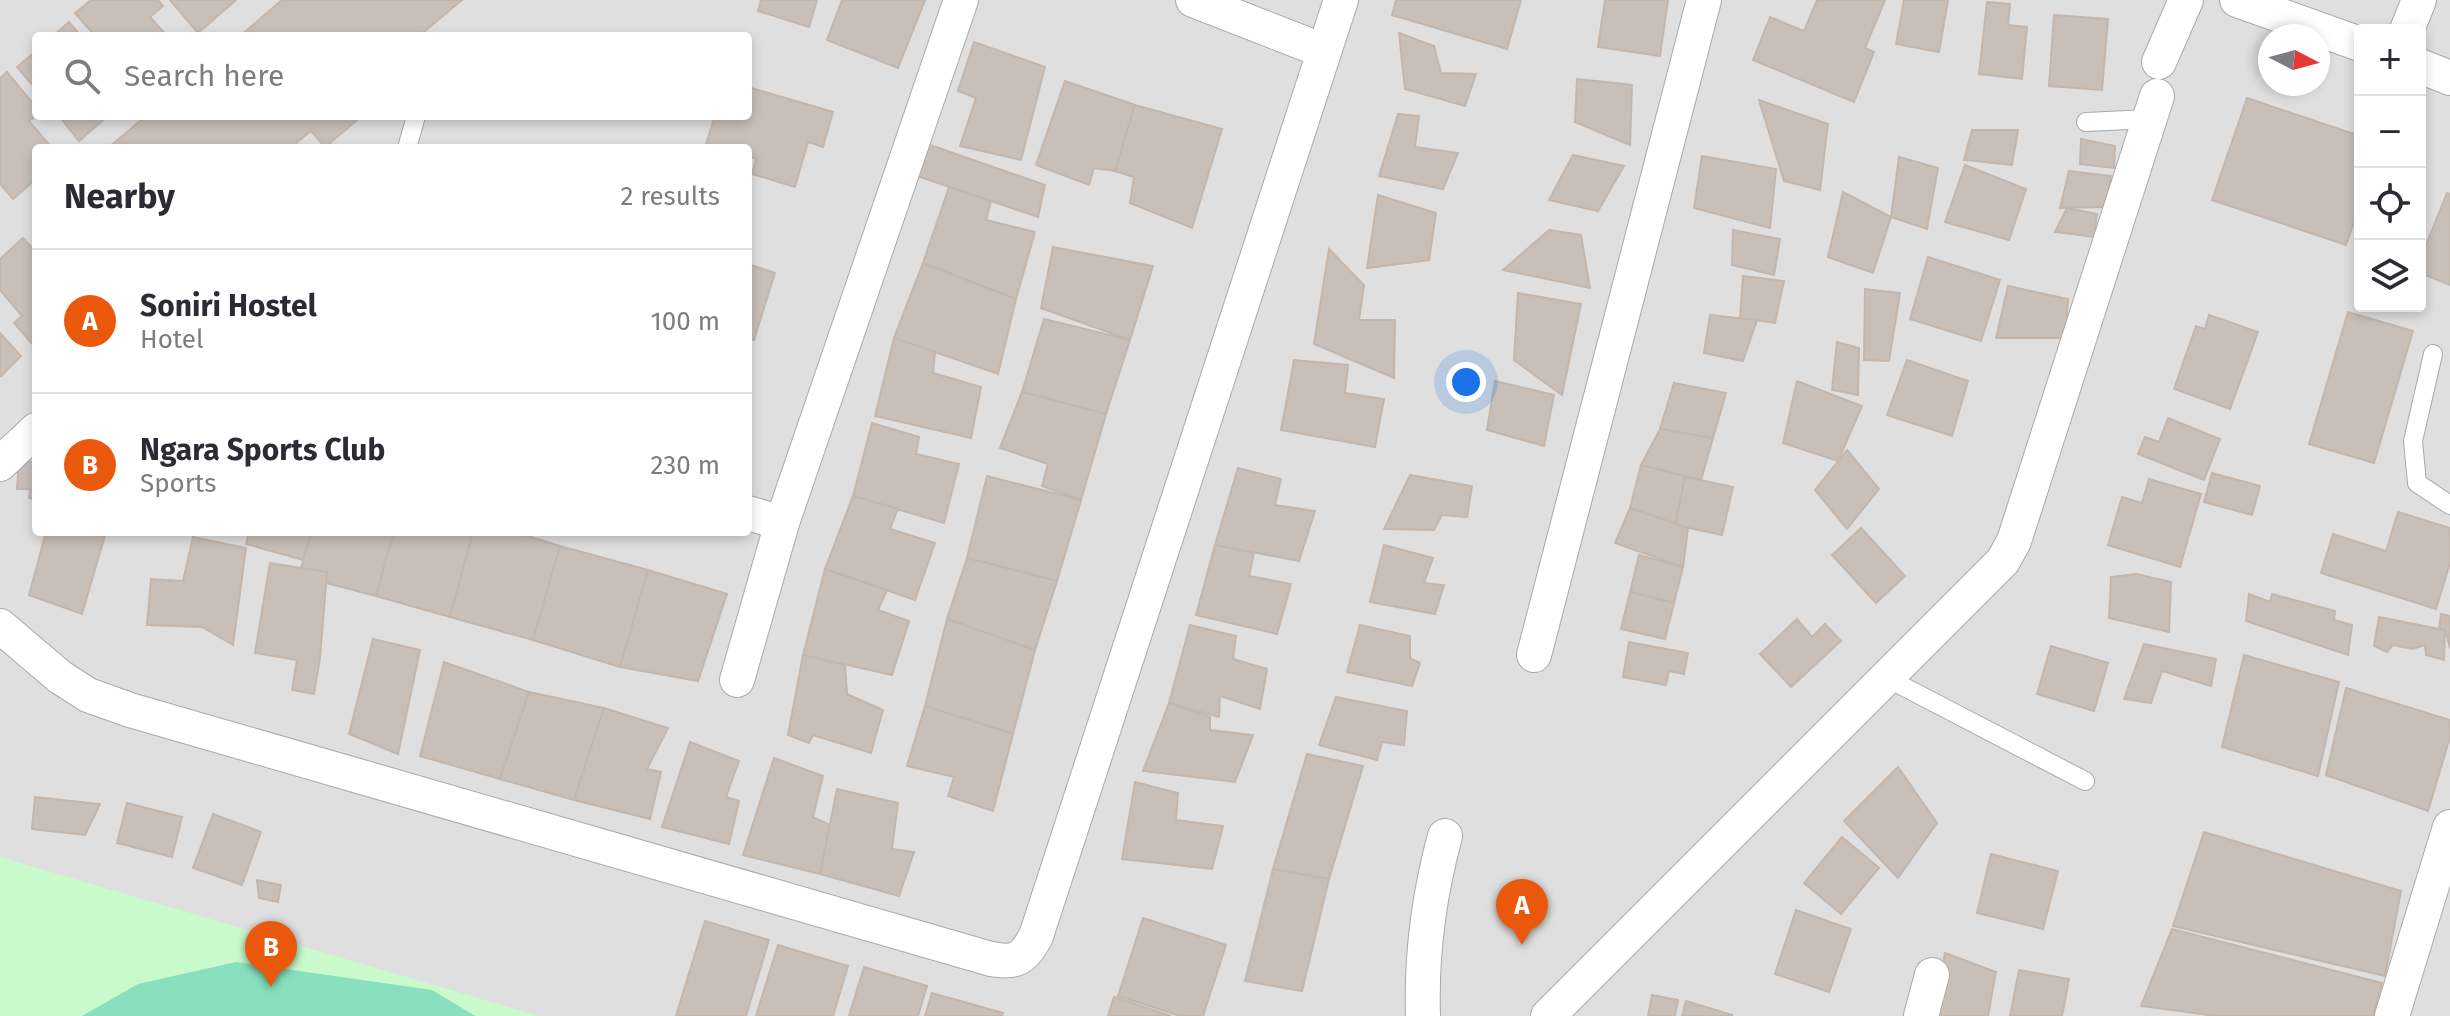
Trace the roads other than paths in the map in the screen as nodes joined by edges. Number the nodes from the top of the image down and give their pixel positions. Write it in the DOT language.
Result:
graph roads {
  1 [pos="961,0"];
  2 [pos="1193,0"];
  3 [pos="1341,0"];
  4 [pos="1704,0"];
  5 [pos="2186,0"];
  6 [pos="2237,0"];
  7 [pos="2419,0"];
  8 [pos="2409,24"];
  9 [pos="2354,42"];
  10 [pos="1324,51"];
  11 [pos="2159,62"];
  12 [pos="2426,68"];
  13 [pos="2450,78"];
  14 [pos="2153,108"];
  15 [pos="415,120"];
  16 [pos="2086,122"];
  17 [pos="408,144"];
  18 [pos="2433,354"];
  19 [pos="32,434"];
  20 [pos="0,464"];
  21 [pos="2450,505"];
  22 [pos="752,514"];
  23 [pos="782,523"];
  24 [pos="0,626"];
  25 [pos="1534,655"];
  26 [pos="1887,678"];
  27 [pos="737,680"];
  28 [pos="2085,781"];
  29 [pos="2450,827"];
  30 [pos="1445,836"];
  31 [pos="1932,975"];
  32 [pos="1423,1016"];
  33 [pos="1548,1016"];
  34 [pos="1921,1016"];
  35 [pos="2392,1016"];
  1 -- 23 [label="street"];
  2 -- 10 [label="street"];
  3 -- 10 [label="street"];
  4 -- 25 [label="street"];
  5 -- 11 [label="street"];
  6 -- 9 [label="street"];
  7 -- 8 [label="street"];
  10 -- 24 [label="street"];
  12 -- 13 [label="street"];
  14 -- 16 [label="lane"];
  14 -- 26 [label="street"];
  15 -- 17 [label="lane"];
  18 -- 21 [label="lane"];
  19 -- 20 [label="street"];
  22 -- 23 [label="street"];
  23 -- 27 [label="street"];
  26 -- 28 [label="lane"];
  26 -- 33 [label="street"];
  29 -- 35 [label="street"];
  30 -- 32 [label="street"];
  31 -- 34 [label="street"];
}
